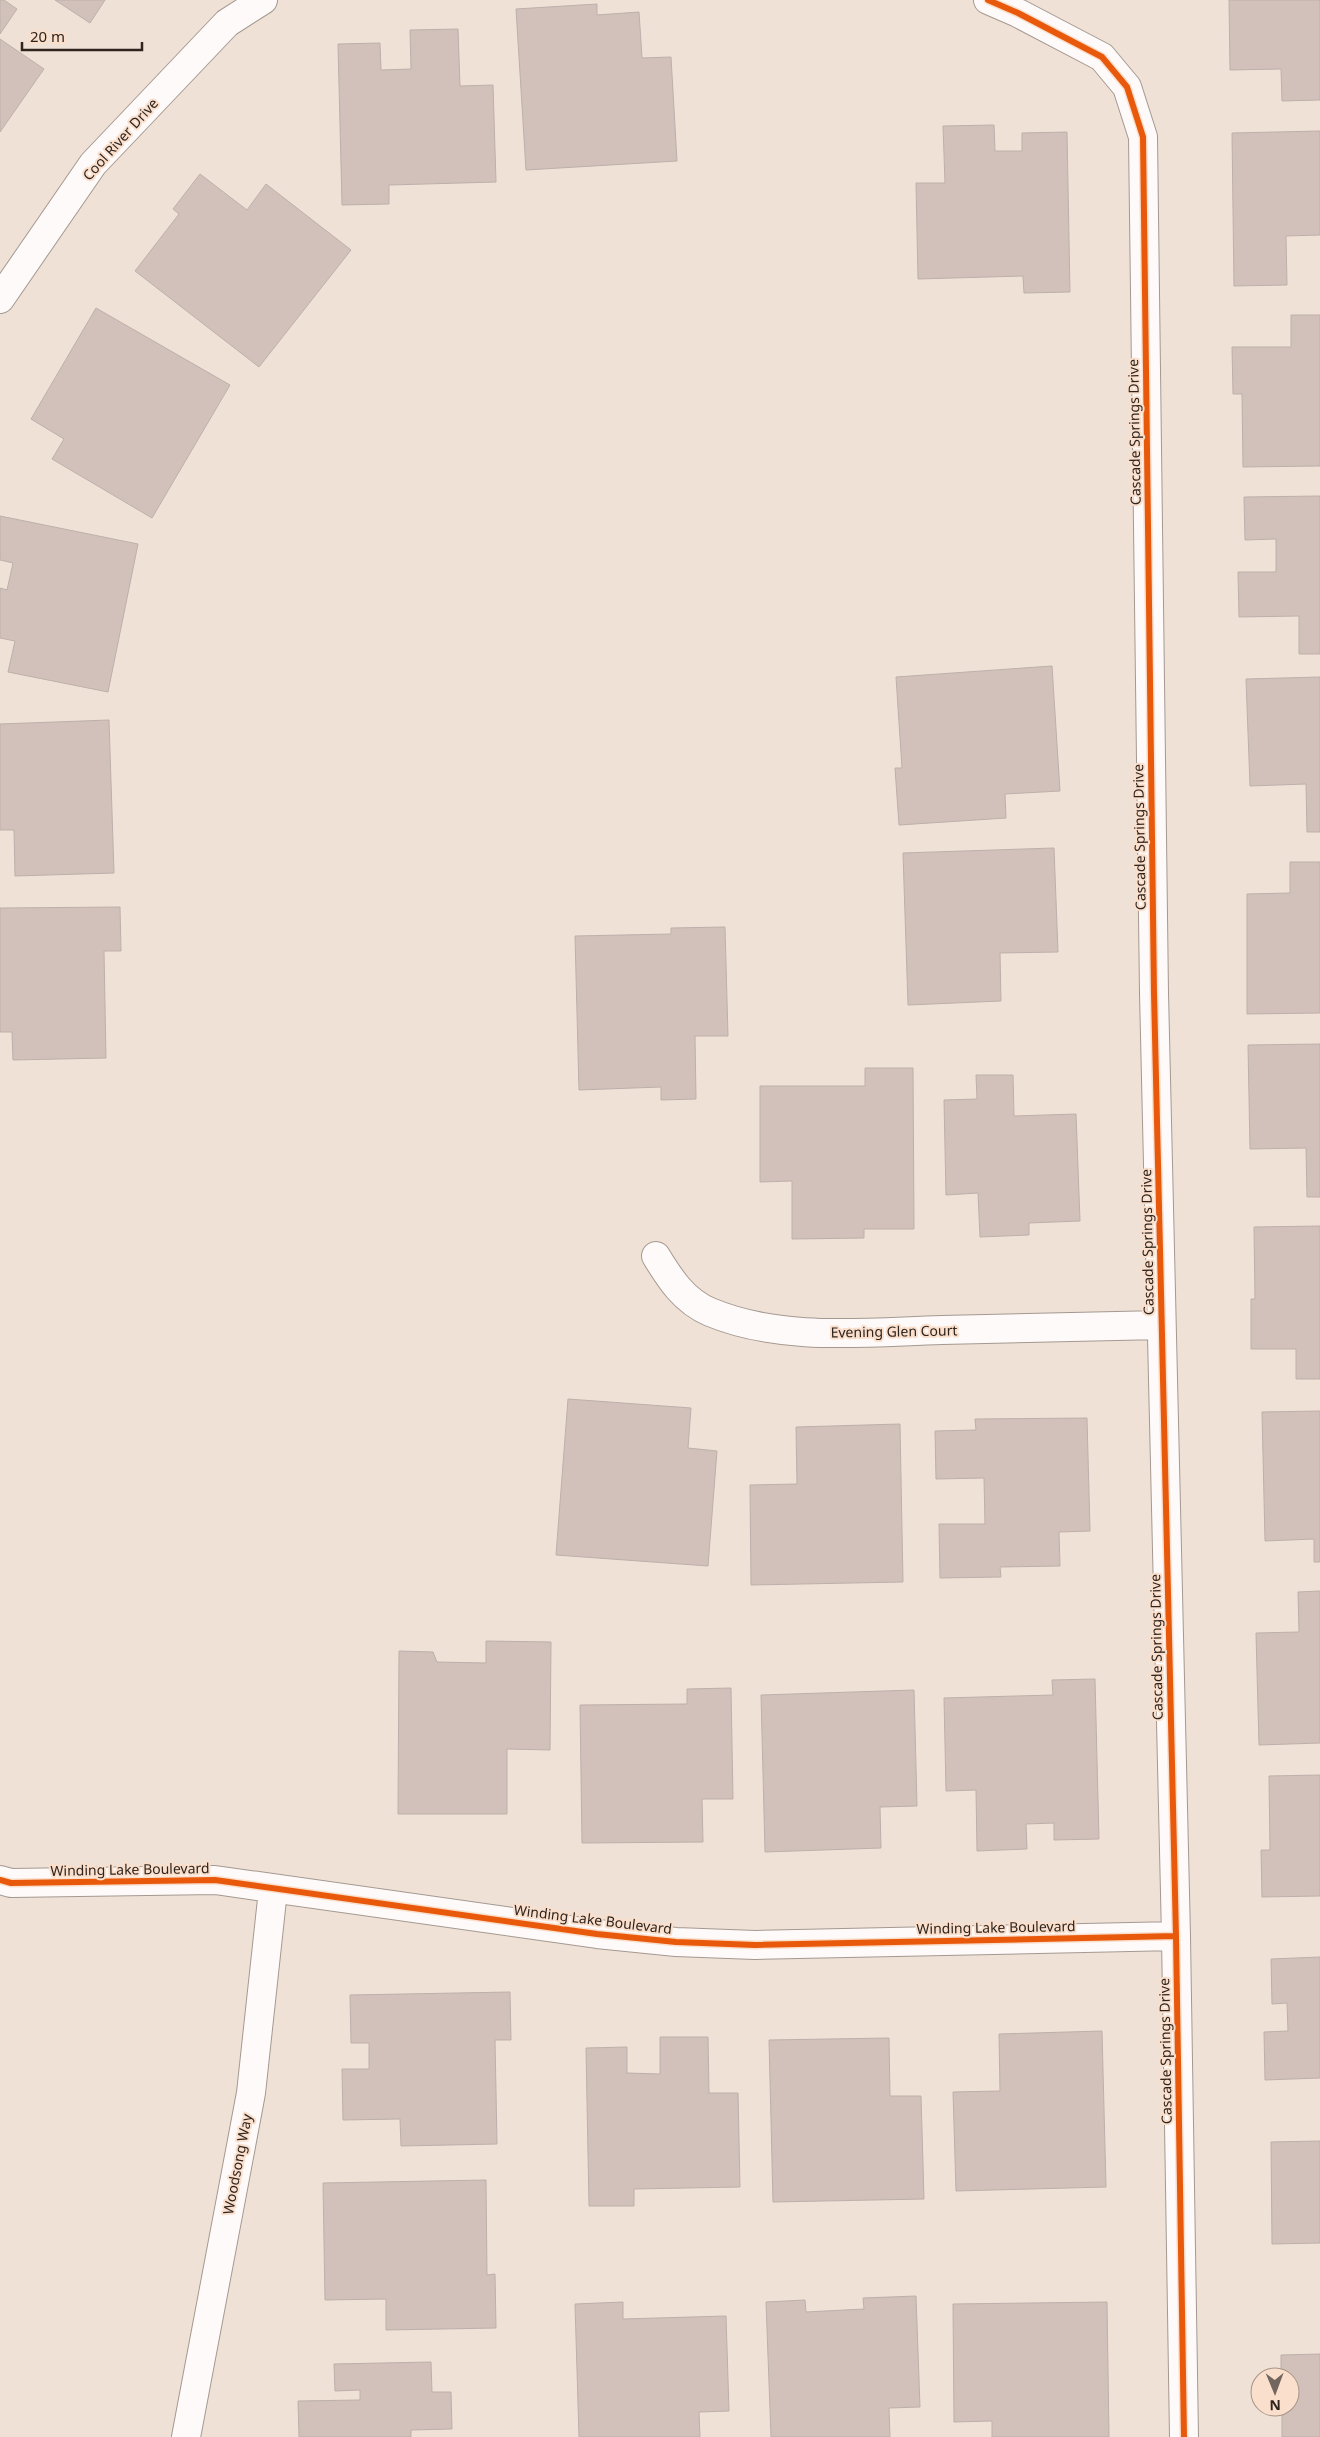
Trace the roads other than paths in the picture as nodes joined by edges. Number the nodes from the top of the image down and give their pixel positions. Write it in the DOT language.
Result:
graph roads {
  1 [pos="263,0"];
  2 [pos="988,0"];
  3 [pos="0,299"];
  4 [pos="656,1256"];
  5 [pos="1161,1324"];
  6 [pos="4,1883"];
  7 [pos="273,1890"];
  8 [pos="1176,1936"];
  9 [pos="186,2437"];
  10 [pos="1184,2437"];
  1 -- 3 [label="street, Cool River Drive"];
  2 -- 5 [label="street, Cascade Springs Drive"];
  4 -- 5 [label="street, Evening Glen Court"];
  5 -- 8 [label="street, Cascade Springs Drive"];
  6 -- 7 [label="street, Winding Lake Boulevard"];
  7 -- 8 [label="street, Winding Lake Boulevard"];
  7 -- 9 [label="street, Woodsong Way"];
  8 -- 10 [label="street, Cascade Springs Drive"];
}
